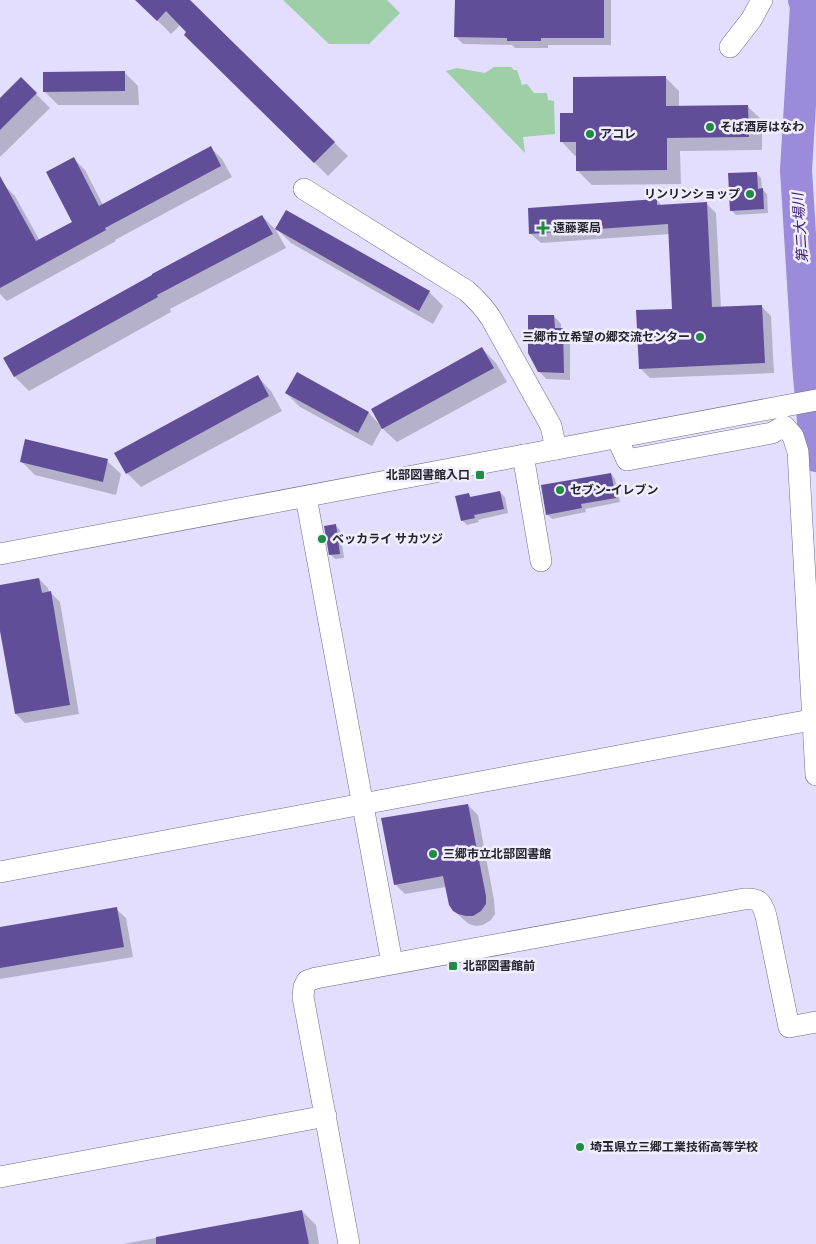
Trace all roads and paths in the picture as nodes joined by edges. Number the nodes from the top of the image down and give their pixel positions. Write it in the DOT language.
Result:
graph roads {
  1 [pos="762,0"];
  2 [pos="730,47"];
  3 [pos="304,189"];
  4 [pos="816,400"];
  5 [pos="616,438"];
  6 [pos="556,449"];
  7 [pos="524,455"];
  8 [pos="306,497"];
  9 [pos="0,554"];
  10 [pos="541,561"];
  11 [pos="814,719"];
  12 [pos="816,775"];
  13 [pos="362,804"];
  14 [pos="0,872"];
  15 [pos="392,963"];
  16 [pos="816,1022"];
  17 [pos="326,1116"];
  18 [pos="0,1176"];
  19 [pos="350,1244"];
  1 -- 2 [label="street"];
  3 -- 6 [label="street"];
  4 -- 5 [label="street"];
  5 -- 6 [label="street"];
  5 -- 11 [label="street"];
  6 -- 7 [label="street"];
  7 -- 8 [label="street"];
  7 -- 10 [label="street"];
  8 -- 9 [label="street"];
  8 -- 13 [label="street"];
  11 -- 12 [label="street"];
  11 -- 13 [label="street"];
  13 -- 14 [label="street"];
  13 -- 15 [label="street"];
  15 -- 16 [label="street"];
  15 -- 17 [label="street"];
  17 -- 18 [label="street"];
  17 -- 19 [label="street"];
}
